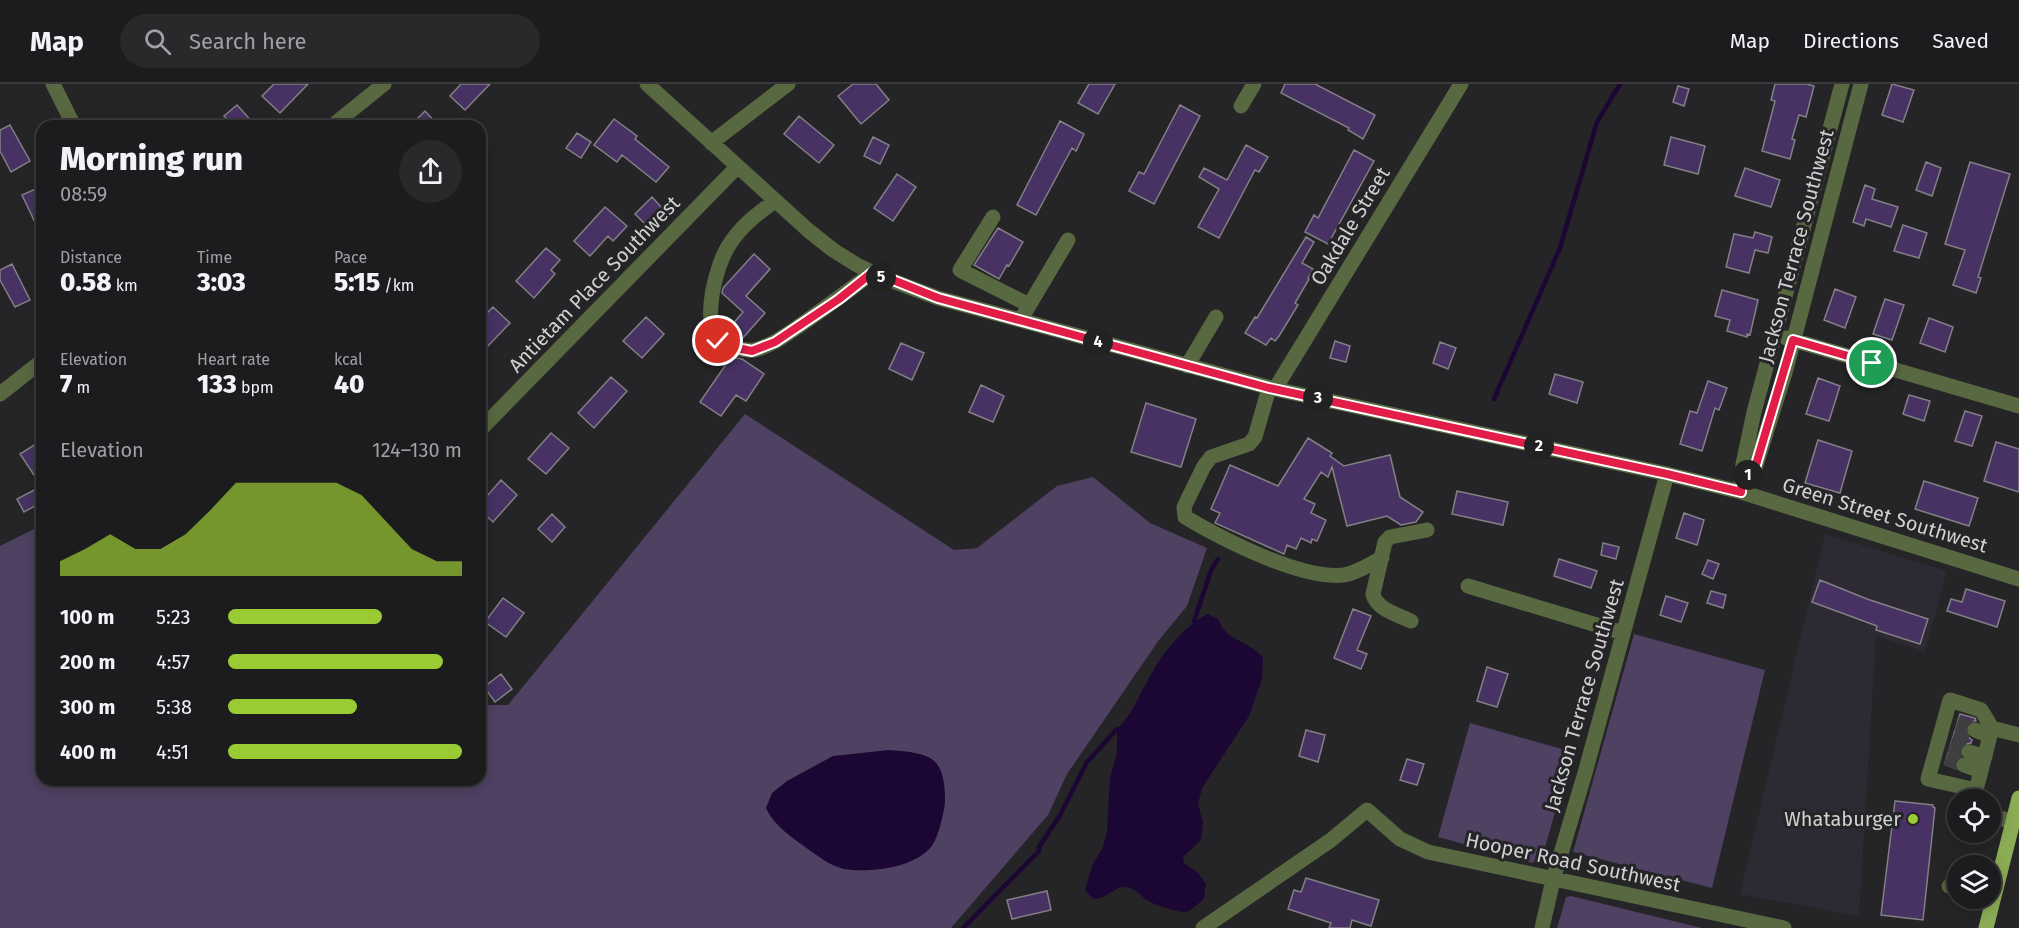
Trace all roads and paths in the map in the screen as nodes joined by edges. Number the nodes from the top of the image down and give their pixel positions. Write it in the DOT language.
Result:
graph roads {
  1 [pos="53,84"];
  2 [pos="384,84"];
  3 [pos="647,84"];
  4 [pos="788,84"];
  5 [pos="1254,84"];
  6 [pos="1461,84"];
  7 [pos="1842,84"];
  8 [pos="1861,84"];
  9 [pos="1241,106"];
  10 [pos="71,120"];
  11 [pos="339,120"];
  12 [pos="711,143"];
  13 [pos="737,167"];
  14 [pos="775,201"];
  15 [pos="993,217"];
  16 [pos="1068,240"];
  17 [pos="873,272"];
  18 [pos="1029,305"];
  19 [pos="1216,317"];
  20 [pos="1020,321"];
  21 [pos="1774,335"];
  22 [pos="1793,340"];
  23 [pos="36,366"];
  24 [pos="1187,366"];
  25 [pos="1272,388"];
  26 [pos="0,394"];
  27 [pos="2019,406"];
  28 [pos="486,424"];
  29 [pos="1667,474"];
  30 [pos="1741,487"];
  31 [pos="1427,530"];
  32 [pos="1382,558"];
  33 [pos="2019,579"];
  34 [pos="1468,586"];
  35 [pos="1411,621"];
  36 [pos="1623,633"];
  37 [pos="2019,735"];
  38 [pos="1987,748"];
  39 [pos="1959,789"];
  40 [pos="1978,789"];
  41 [pos="2019,798"];
  42 [pos="2001,818"];
  43 [pos="2016,822"];
  44 [pos="2001,867"];
  45 [pos="1553,880"];
  46 [pos="1990,909"];
  47 [pos="1203,928"];
  48 [pos="1542,928"];
  49 [pos="1784,928"];
  50 [pos="1986,928"];
  1 -- 10 [label="street"];
  2 -- 11 [label="street"];
  3 -- 12 [label="street, Green Street Southwest"];
  4 -- 12 [label="street"];
  5 -- 9 [label="street"];
  6 -- 25 [label="street, Oakdale Street"];
  7 -- 21 [label="street, Jackson Terrace Southwest"];
  8 -- 22 [label="street, Jackson Terrace Southwest"];
  12 -- 13 [label="street, Green Street Southwest"];
  13 -- 14 [label="street, Green Street Southwest"];
  13 -- 28 [label="street, Antietam Place Southwest"];
  14 -- 17 [label="street, Green Street Southwest"];
  14 -- 17 [label="street"];
  15 -- 18 [label="street"];
  16 -- 18 [label="street"];
  17 -- 20 [label="street, Green Street Southwest"];
  18 -- 20 [label="street"];
  19 -- 24 [label="street"];
  20 -- 24 [label="street, Green Street Southwest"];
  21 -- 22 [label="street"];
  21 -- 30 [label="street, Jackson Terrace Southwest"];
  22 -- 27 [label="street"];
  22 -- 30 [label="street, Jackson Terrace Southwest"];
  23 -- 26 [label="street"];
  24 -- 25 [label="street, Green Street Southwest"];
  25 -- 29 [label="street, Green Street Southwest"];
  25 -- 32 [label="street, Oakdale Street"];
  29 -- 30 [label="street, Green Street Southwest"];
  29 -- 36 [label="street, Jackson Terrace Southwest"];
  30 -- 33 [label="street, Green Street Southwest"];
  31 -- 32 [label="street"];
  32 -- 35 [label="street"];
  34 -- 36 [label="street"];
  36 -- 45 [label="street, Jackson Terrace Southwest"];
  37 -- 38 [label="street"];
  38 -- 38 [label="street"];
  38 -- 39 [label="street"];
  38 -- 40 [label="street"];
  41 -- 43 [label="main road"];
  42 -- 43 [label="street"];
  43 -- 44 [label="main road"];
  45 -- 47 [label="street, Hooper Road Southwest"];
  45 -- 48 [label="street, Jackson Terrace Southwest"];
  45 -- 49 [label="street, Hooper Road Southwest"];
  46 -- 50 [label="main road"];
}
